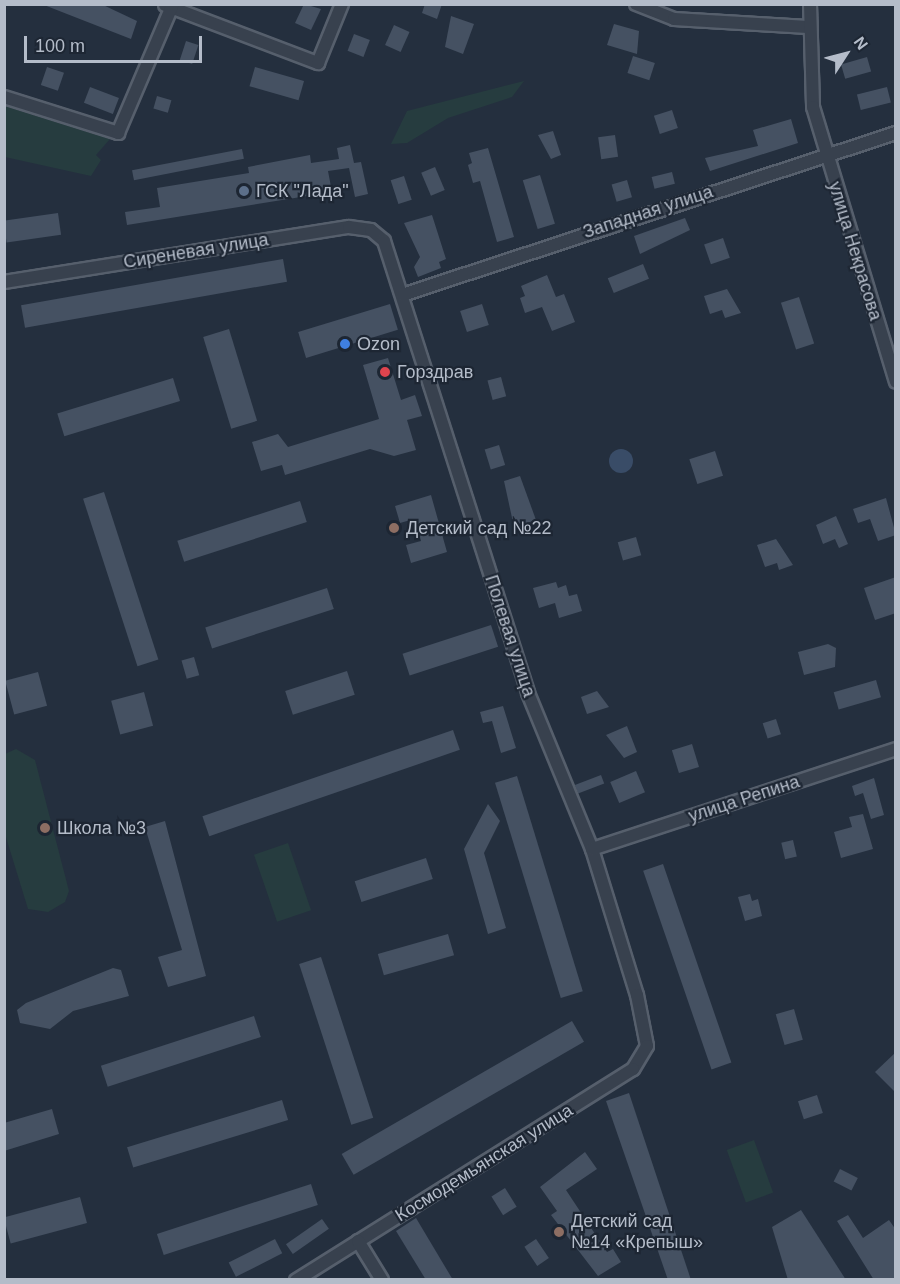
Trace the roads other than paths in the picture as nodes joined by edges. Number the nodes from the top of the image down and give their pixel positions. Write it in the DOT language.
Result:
graph roads {
  1 [pos="342,4"];
  2 [pos="636,4"];
  3 [pos="810,4"];
  4 [pos="169,6"];
  5 [pos="808,27"];
  6 [pos="4,98"];
  7 [pos="896,132"];
  8 [pos="825,155"];
  9 [pos="384,240"];
  10 [pos="4,282"];
  11 [pos="402,295"];
  12 [pos="896,382"];
  13 [pos="896,749"];
  14 [pos="592,849"];
  15 [pos="646,1028"];
  16 [pos="358,1240"];
  17 [pos="296,1280"];
  18 [pos="382,1280"];
  1 -- 4 [label="street"];
  2 -- 5 [label="street"];
  3 -- 5 [label="street, улица Некрасова"];
  4 -- 6 [label="street"];
  5 -- 8 [label="street, улица Некрасова"];
  7 -- 8 [label="street, Западная улица"];
  8 -- 11 [label="street, Западная улица"];
  8 -- 12 [label="street, улица Некрасова"];
  9 -- 10 [label="street, Сиреневая улица"];
  9 -- 11 [label="street, Полевая улица"];
  11 -- 14 [label="street, Полевая улица"];
  13 -- 14 [label="street, улица Репина"];
  14 -- 15 [label="street, Полевая улица"];
  15 -- 16 [label="street, Космодемьянская улица"];
  16 -- 17 [label="street, Космодемьянская улица"];
  16 -- 18 [label="street"];
}
